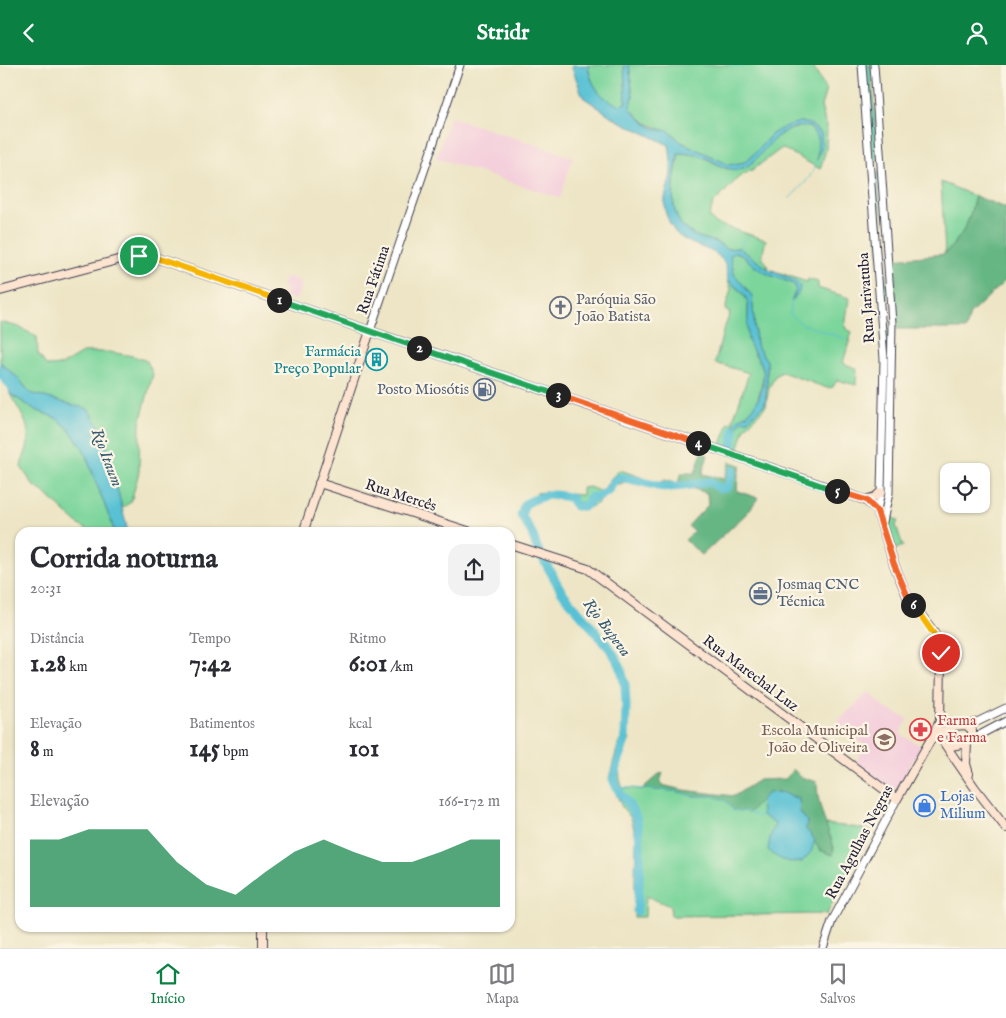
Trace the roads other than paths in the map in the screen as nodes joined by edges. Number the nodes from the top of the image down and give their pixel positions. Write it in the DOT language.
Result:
graph roads {
  1 [pos="460,65"];
  2 [pos="862,65"];
  3 [pos="874,65"];
  4 [pos="0,291"];
  5 [pos="370,331"];
  6 [pos="319,483"];
  7 [pos="881,492"];
  8 [pos="866,500"];
  9 [pos="877,511"];
  10 [pos="305,527"];
  11 [pos="455,527"];
  12 [pos="882,529"];
  13 [pos="515,546"];
  14 [pos="1006,708"];
  15 [pos="1006,721"];
  16 [pos="966,725"];
  17 [pos="943,732"];
  18 [pos="969,741"];
  19 [pos="924,752"];
  20 [pos="975,788"];
  21 [pos="897,799"];
  22 [pos="1006,828"];
  23 [pos="263,932"];
  24 [pos="263,948"];
  25 [pos="823,948"];
  1 -- 5 [label="street, Rua Fátima"];
  2 -- 7 [label="street, Rua Jarivatuba"];
  3 -- 12 [label="street, Rua Jarivatuba"];
  4 -- 5 [label="main road"];
  5 -- 6 [label="main road, Rua Fátima"];
  5 -- 8 [label="main road"];
  6 -- 10 [label="main road, Rua Fátima"];
  6 -- 11 [label="main road, Rua Mercês"];
  7 -- 8 [label="main road"];
  7 -- 9 [label="street, Rua Jarivatuba"];
  8 -- 9 [label="main road"];
  9 -- 12 [label="main road, Rua Jarivatuba"];
  12 -- 17 [label="main road, Rua Jarivatuba"];
  13 -- 21 [label="main road, Rua Marechal Luz"];
  14 -- 16 [label="street"];
  15 -- 18 [label="street"];
  16 -- 17 [label="main road"];
  16 -- 18 [label="main road"];
  17 -- 18 [label="main road"];
  17 -- 19 [label="main road"];
  17 -- 19 [label="main road, Rua Agulhas Negras"];
  17 -- 20 [label="main road"];
  18 -- 20 [label="main road"];
  19 -- 21 [label="main road, Rua Agulhas Negras"];
  20 -- 22 [label="main road"];
  21 -- 25 [label="street, Rua Agulhas Negras"];
  23 -- 24 [label="main road"];
}
